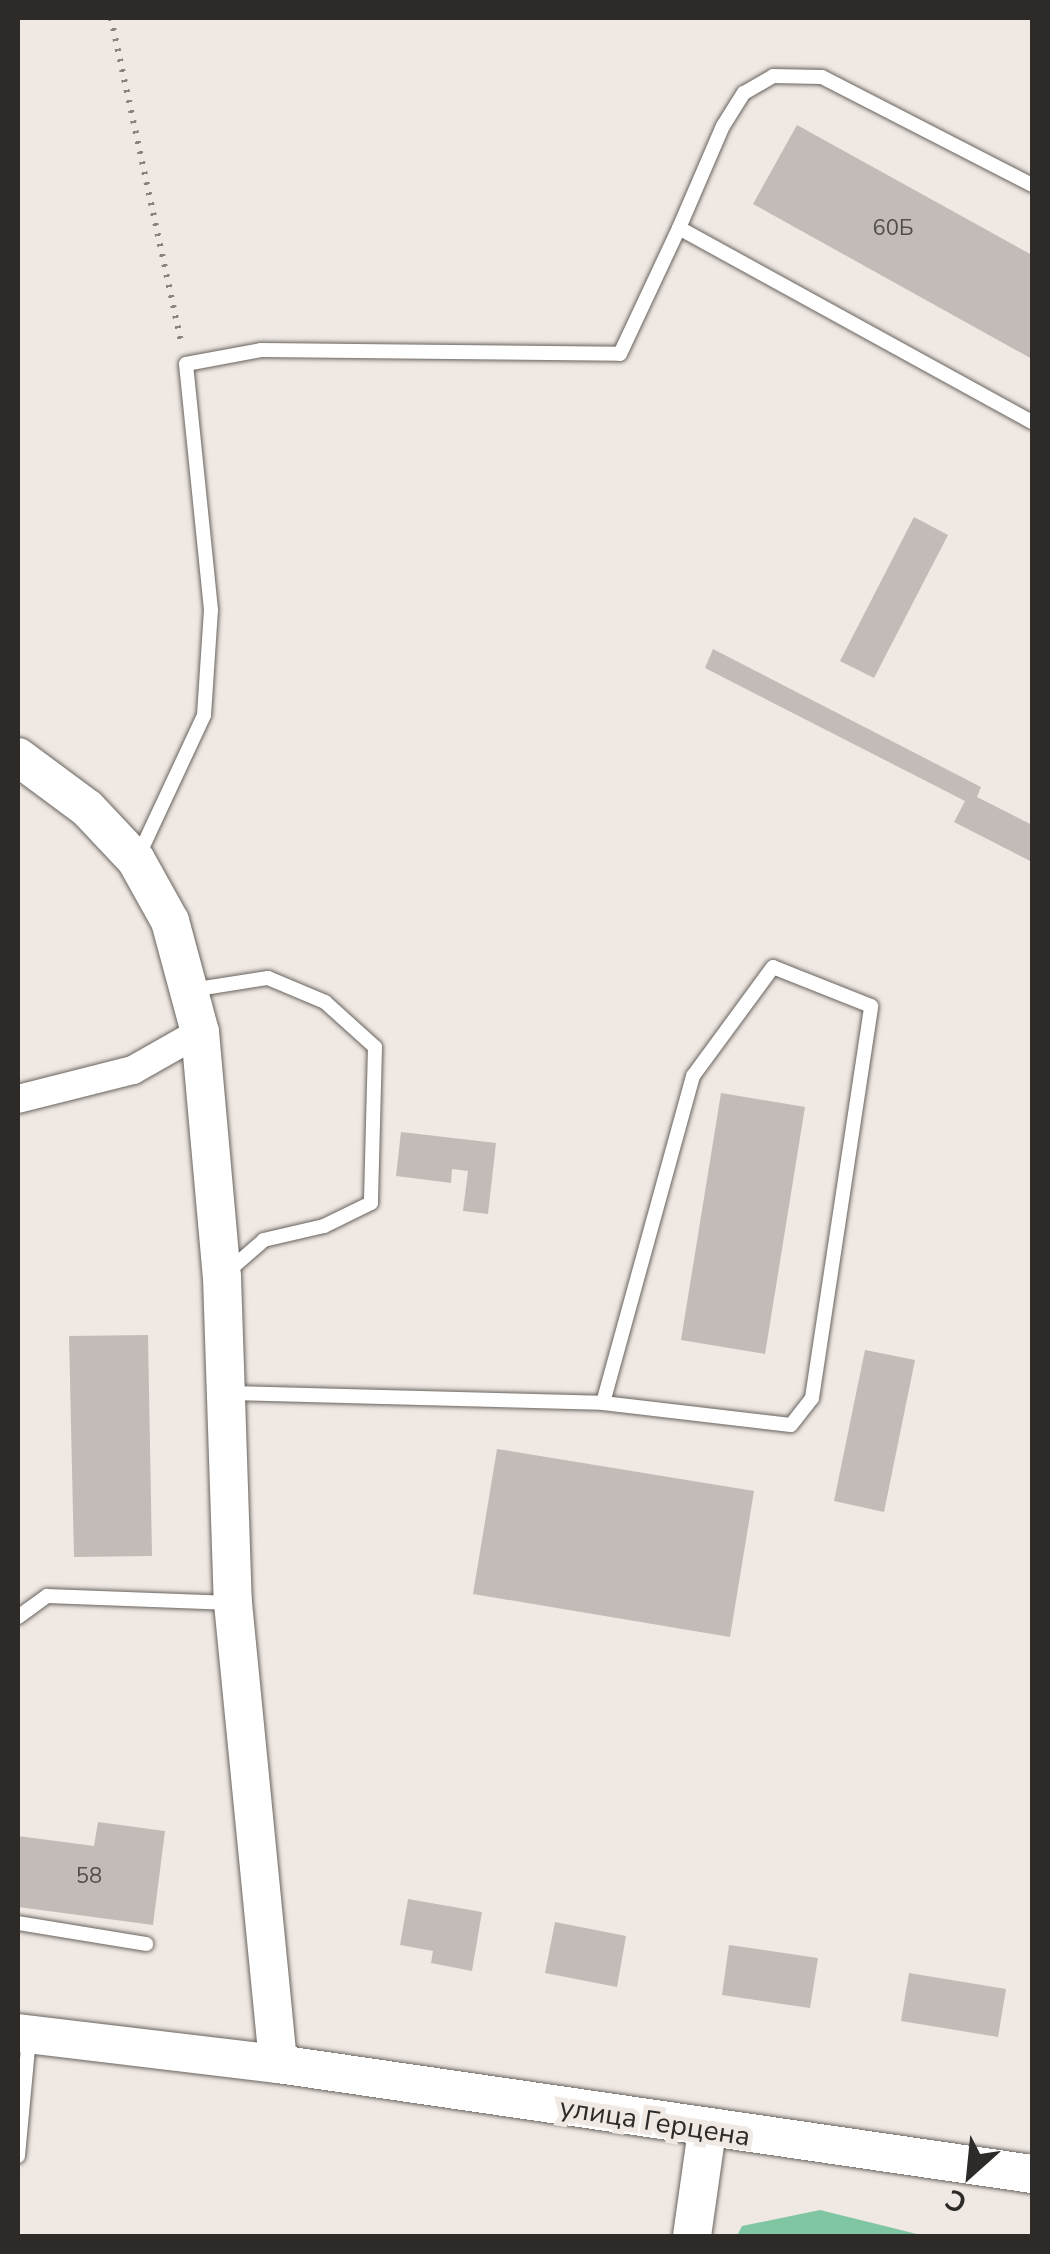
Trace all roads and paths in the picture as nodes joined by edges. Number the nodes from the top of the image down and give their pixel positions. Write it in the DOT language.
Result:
graph roads {
  1 [pos="110,18"];
  2 [pos="1032,185"];
  3 [pos="679,228"];
  4 [pos="186,364"];
  5 [pos="1032,422"];
  6 [pos="18,757"];
  7 [pos="136,860"];
  8 [pos="190,990"];
  9 [pos="200,1032"];
  10 [pos="18,1099"];
  11 [pos="222,1276"];
  12 [pos="225,1393"];
  13 [pos="602,1403"];
  14 [pos="233,1603"];
  15 [pos="18,1617"];
  16 [pos="18,1924"];
  17 [pos="146,1944"];
  18 [pos="23,2034"];
  19 [pos="278,2064"];
  20 [pos="706,2130"];
  21 [pos="18,2156"];
  22 [pos="1032,2174"];
  23 [pos="692,2236"];
  1 -- 4 [label="path"];
  2 -- 3 [label="lane"];
  3 -- 4 [label="lane"];
  3 -- 5 [label="lane"];
  4 -- 7 [label="lane"];
  6 -- 7 [label="main road"];
  7 -- 8 [label="main road"];
  8 -- 9 [label="main road"];
  8 -- 11 [label="lane"];
  9 -- 10 [label="street"];
  9 -- 11 [label="main road"];
  11 -- 12 [label="main road"];
  12 -- 13 [label="lane"];
  12 -- 14 [label="main road"];
  13 -- 13 [label="lane"];
  14 -- 15 [label="lane"];
  14 -- 19 [label="main road"];
  16 -- 17 [label="lane"];
  18 -- 19 [label="main road, улица Герцена"];
  18 -- 21 [label="lane"];
  19 -- 20 [label="main road, улица Герцена"];
  20 -- 22 [label="main road, улица Герцена"];
  20 -- 23 [label="main road"];
}
